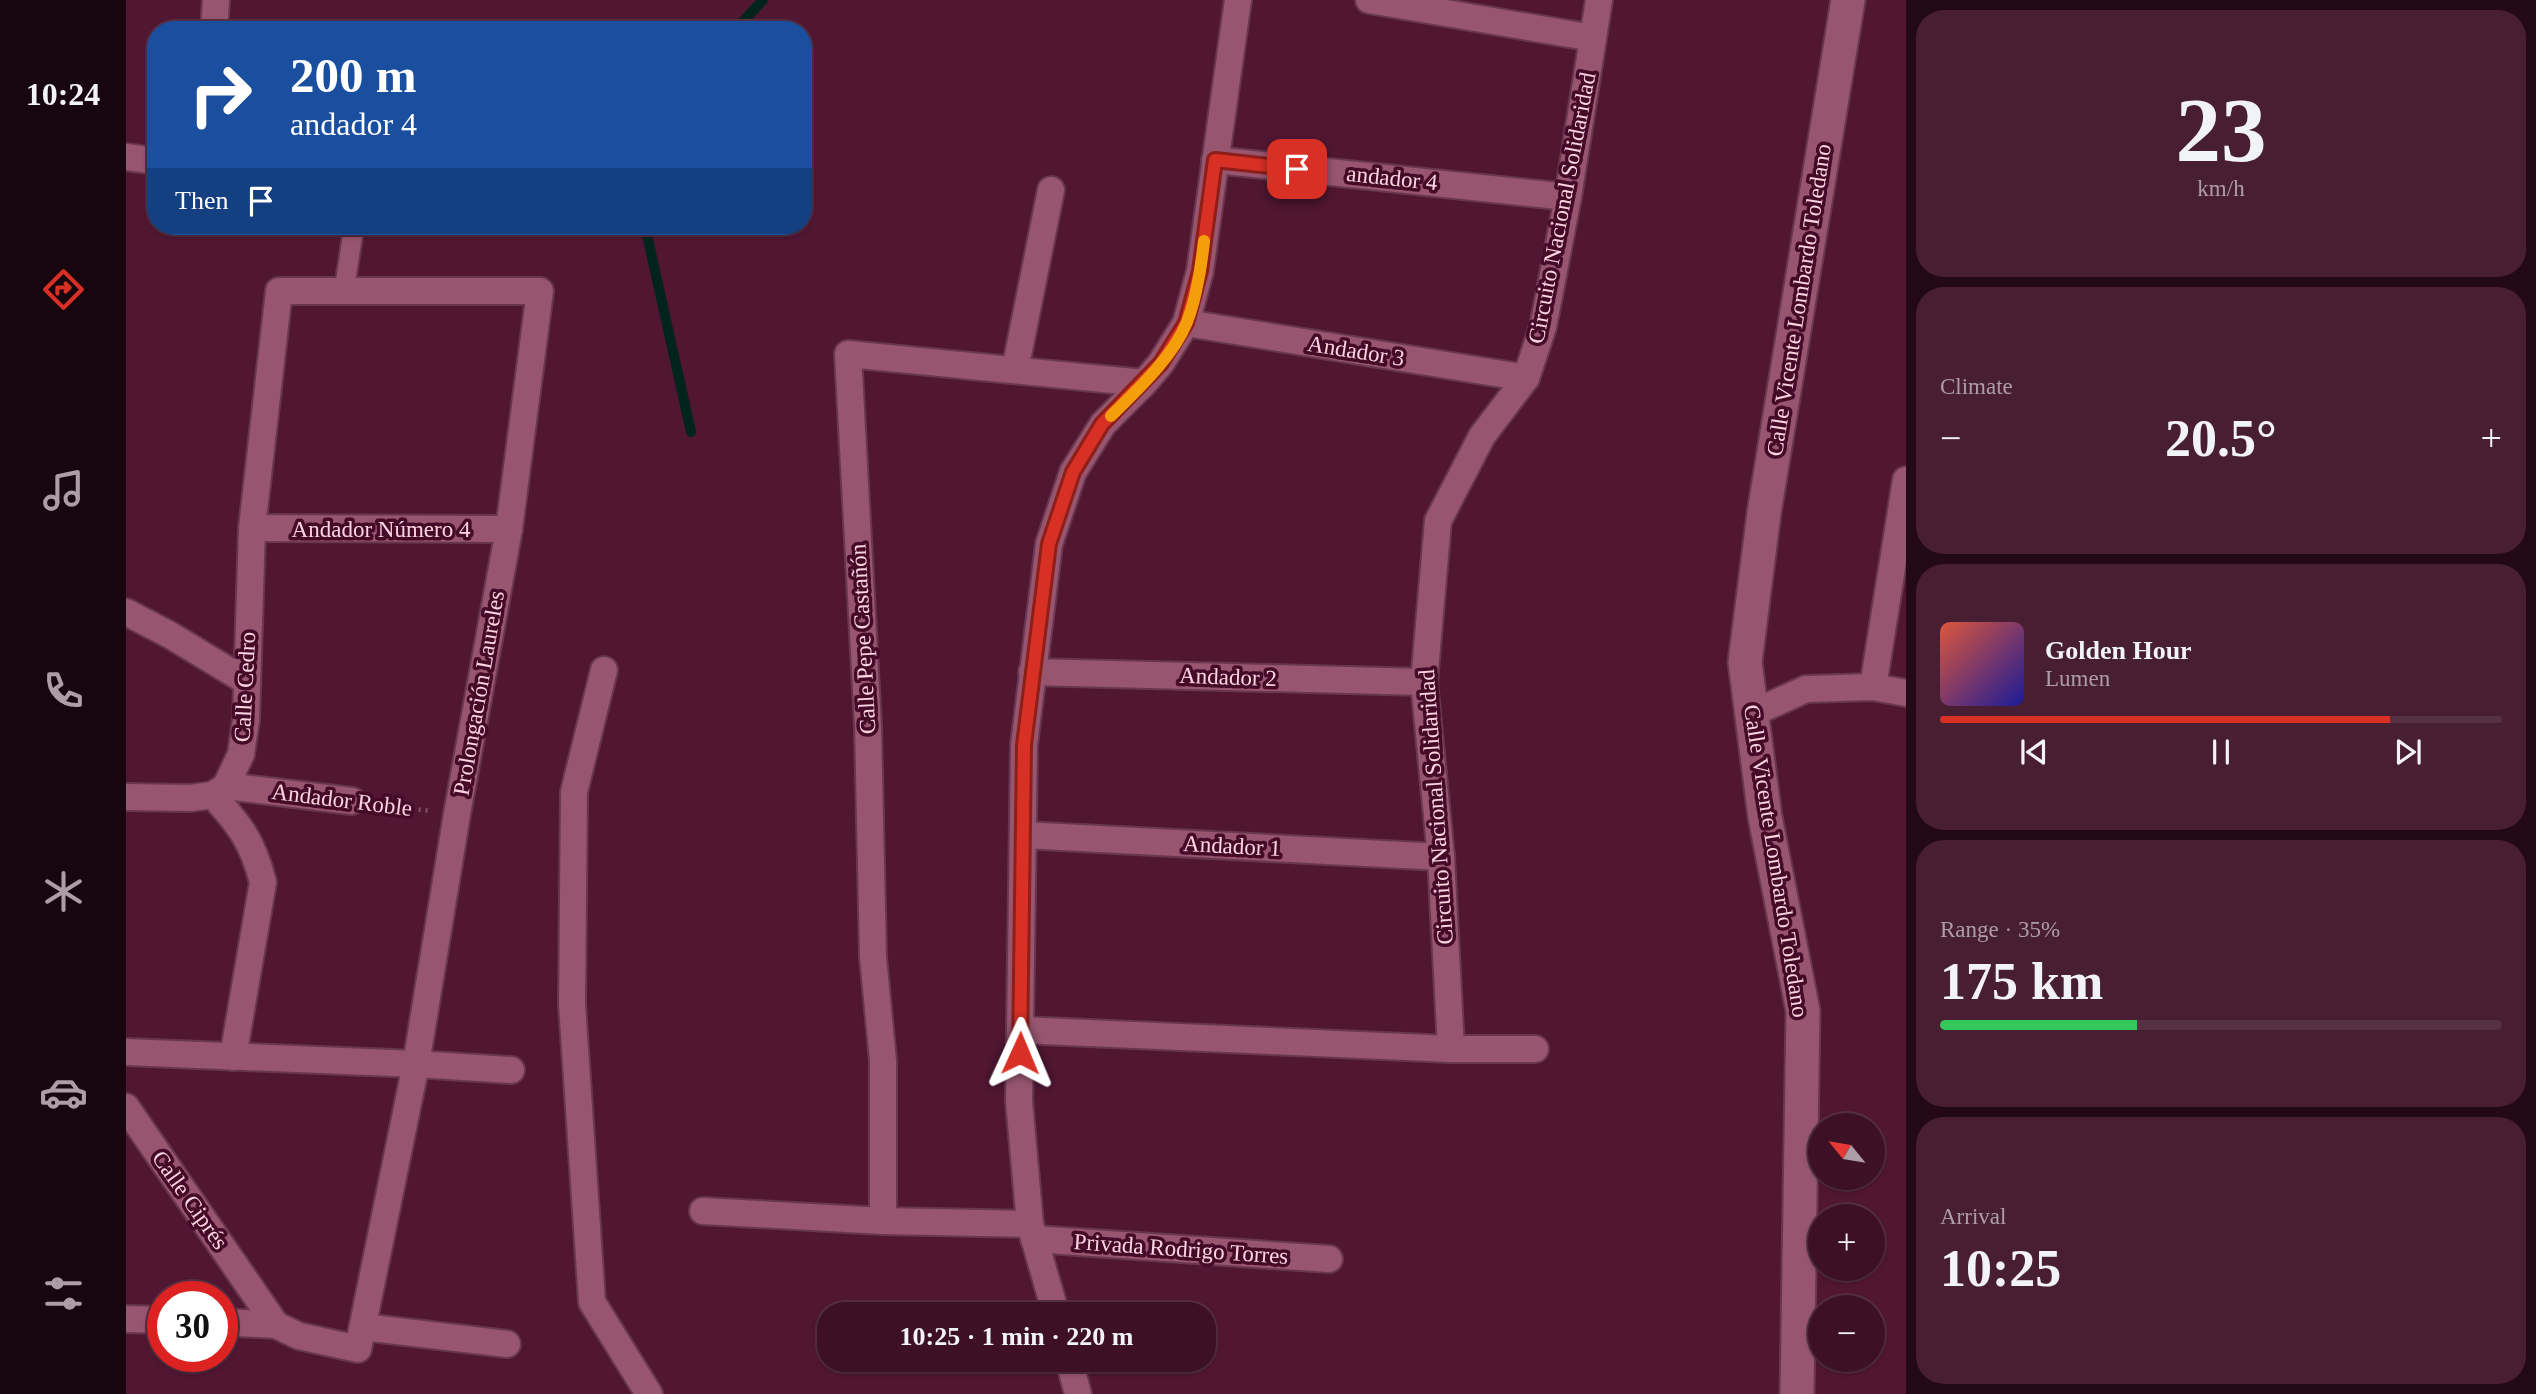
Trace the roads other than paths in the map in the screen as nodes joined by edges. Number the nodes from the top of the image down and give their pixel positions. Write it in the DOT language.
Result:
graph roads {
  1 [pos="216,0"];
  2 [pos="1238,0"];
  3 [pos="1369,0"];
  4 [pos="1599,0"];
  5 [pos="1848,0"];
  6 [pos="215,21"];
  7 [pos="1593,38"];
  8 [pos="126,157"];
  9 [pos="147,160"];
  10 [pos="1215,160"];
  11 [pos="1051,190"];
  12 [pos="1568,197"];
  13 [pos="353,235"];
  14 [pos="279,291"];
  15 [pos="344,291"];
  16 [pos="1186,323"];
  17 [pos="1015,370"];
  18 [pos="1526,379"];
  19 [pos="1144,383"];
  20 [pos="1906,480"];
  21 [pos="252,528"];
  22 [pos="509,529"];
  23 [pos="126,612"];
  24 [pos="604,670"];
  25 [pos="1032,672"];
  26 [pos="246,681"];
  27 [pos="1424,682"];
  28 [pos="1873,687"];
  29 [pos="1906,693"];
  30 [pos="1751,714"];
  31 [pos="219,790"];
  32 [pos="126,797"];
  33 [pos="352,801"];
  34 [pos="1023,835"];
  35 [pos="1441,857"];
  36 [pos="1020,1030"];
  37 [pos="1451,1049"];
  38 [pos="1535,1049"];
  39 [pos="126,1052"];
  40 [pos="233,1057"];
  41 [pos="416,1064"];
  42 [pos="510,1070"];
  43 [pos="126,1107"];
  44 [pos="703,1211"];
  45 [pos="883,1221"];
  46 [pos="1032,1231"];
  47 [pos="1329,1259"];
  48 [pos="1053,1302"];
  49 [pos="126,1319"];
  50 [pos="147,1320"];
  51 [pos="238,1323"];
  52 [pos="276,1325"];
  53 [pos="361,1338"];
  54 [pos="507,1344"];
  55 [pos="1072,1372"];
  56 [pos="649,1394"];
  57 [pos="1078,1394"];
  58 [pos="1797,1394"];
  1 -- 6 [label="street"];
  2 -- 10 [label="street"];
  3 -- 7 [label="street"];
  4 -- 7 [label="street, Circuito Nacional Solidaridad"];
  5 -- 30 [label="street, Calle Vicente Lombardo Toledano"];
  7 -- 12 [label="street, Circuito Nacional Solidaridad"];
  8 -- 9 [label="street"];
  10 -- 12 [label="street, andador 4"];
  10 -- 16 [label="street"];
  11 -- 17 [label="street"];
  12 -- 18 [label="street, Circuito Nacional Solidaridad"];
  13 -- 15 [label="street"];
  14 -- 15 [label="street, Prolongación Laureles"];
  14 -- 21 [label="street, Calle Cedro"];
  15 -- 22 [label="street, Prolongación Laureles"];
  16 -- 18 [label="street, Andador 3"];
  16 -- 19 [label="street"];
  17 -- 19 [label="street, Calle Pepe Castañón"];
  17 -- 45 [label="street, Calle Pepe Castañón"];
  18 -- 27 [label="street, Circuito Nacional Solidaridad"];
  19 -- 25 [label="street"];
  20 -- 28 [label="street"];
  21 -- 22 [label="street, Andador Número 4"];
  21 -- 26 [label="street, Calle Cedro"];
  22 -- 41 [label="street, Prolongación Laureles"];
  23 -- 26 [label="street"];
  24 -- 56 [label="street"];
  25 -- 27 [label="street, Andador 2"];
  25 -- 34 [label="street"];
  26 -- 31 [label="street, Calle Cedro"];
  27 -- 35 [label="street, Circuito Nacional Solidaridad"];
  28 -- 29 [label="street"];
  28 -- 30 [label="street"];
  30 -- 58 [label="street, Calle Vicente Lombardo Toledano"];
  31 -- 32 [label="street, Andador Roble"];
  31 -- 33 [label="street, Andador Roble"];
  31 -- 40 [label="street"];
  34 -- 35 [label="street, Andador 1"];
  34 -- 36 [label="street"];
  35 -- 37 [label="street, Circuito Nacional Solidaridad"];
  36 -- 37 [label="street"];
  36 -- 46 [label="street"];
  37 -- 38 [label="street"];
  39 -- 40 [label="street"];
  40 -- 41 [label="street"];
  41 -- 42 [label="street"];
  41 -- 53 [label="street, Prolongación Laureles"];
  43 -- 52 [label="street, Calle Ciprés"];
  44 -- 45 [label="street, Privada Rodrigo Torres"];
  45 -- 46 [label="street, Privada Rodrigo Torres"];
  46 -- 47 [label="street, Privada Rodrigo Torres"];
  46 -- 48 [label="street"];
  49 -- 50 [label="street"];
  51 -- 52 [label="street"];
  52 -- 53 [label="street"];
  53 -- 54 [label="street"];
  55 -- 57 [label="street"];
}
